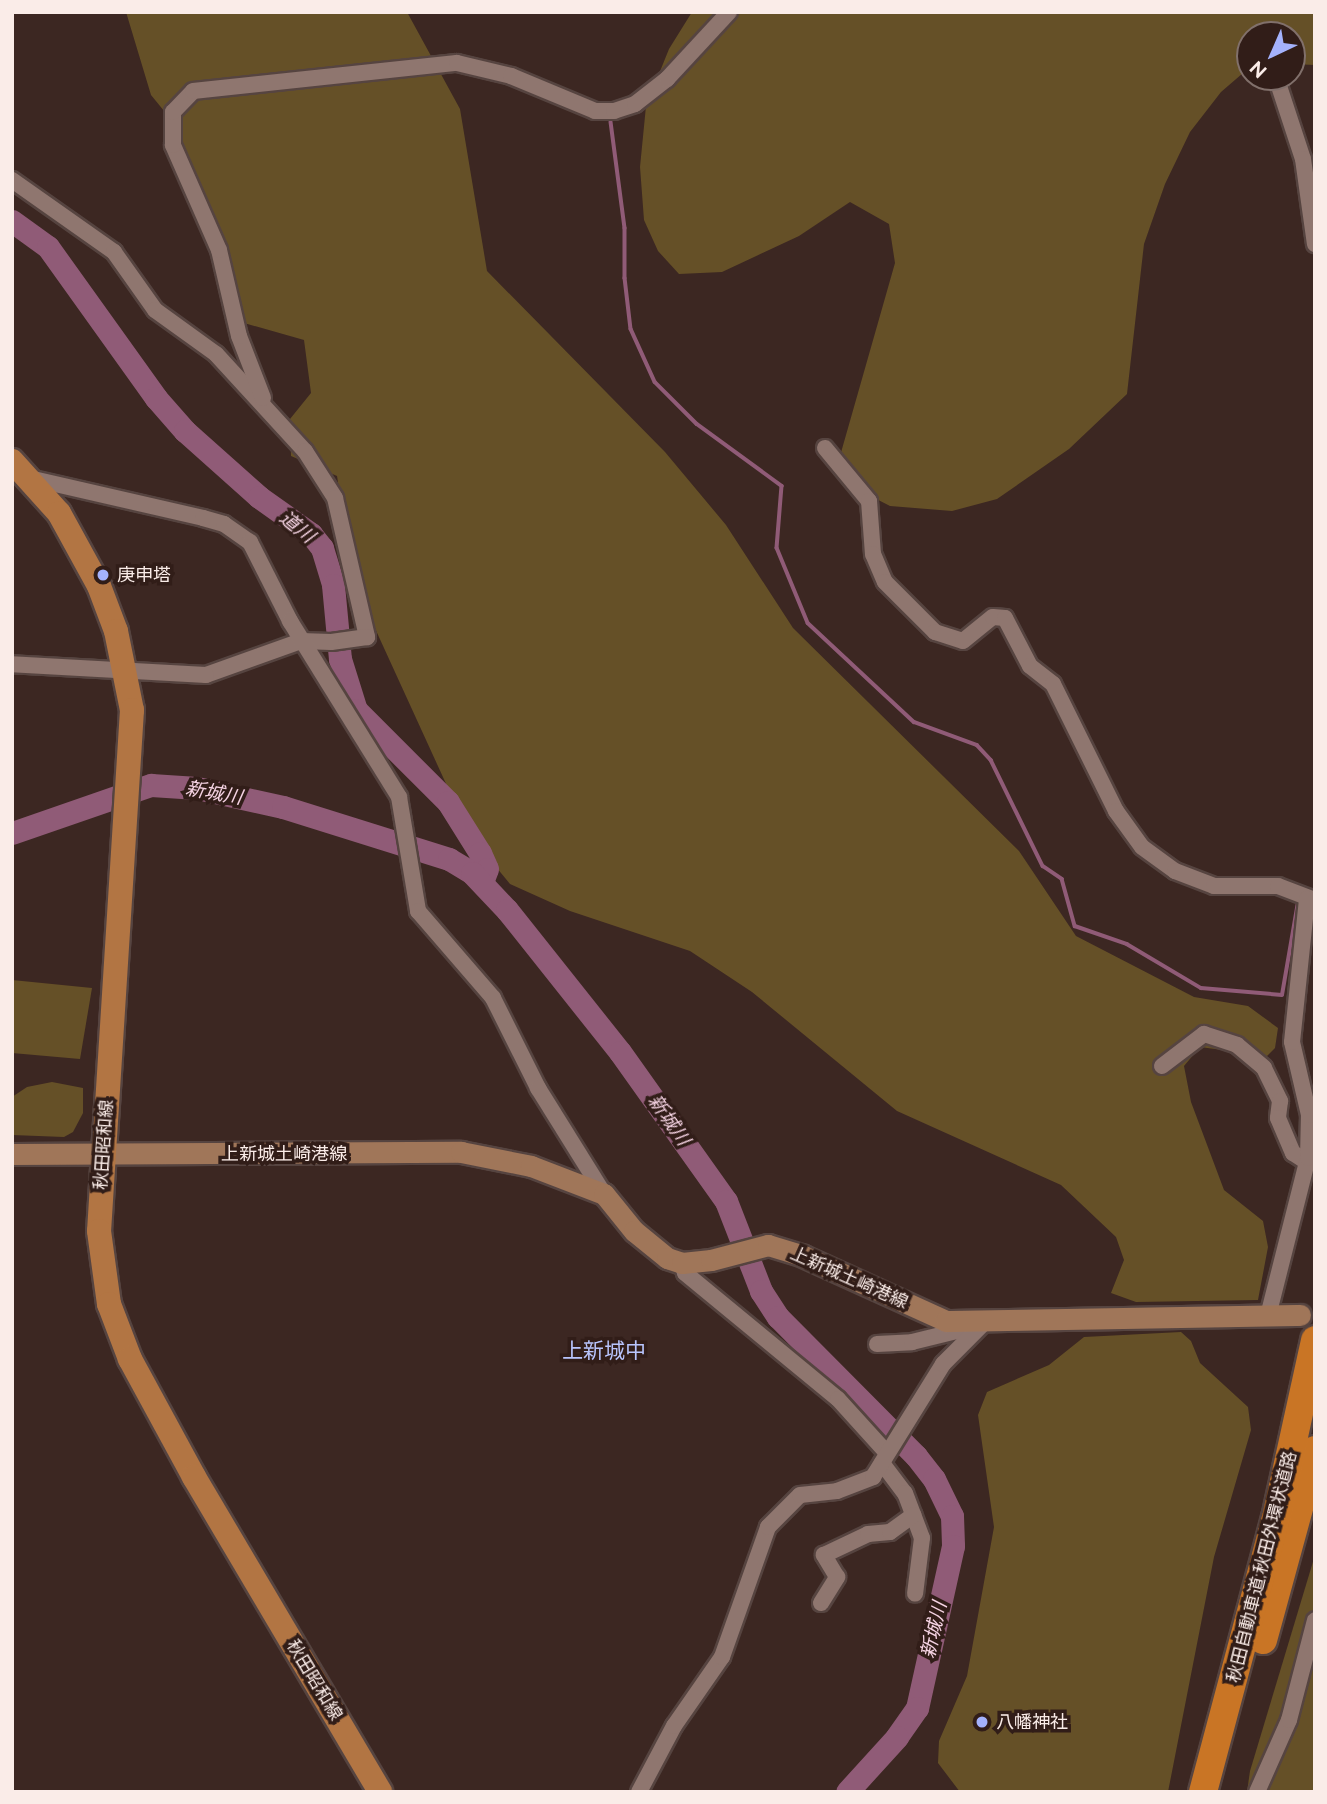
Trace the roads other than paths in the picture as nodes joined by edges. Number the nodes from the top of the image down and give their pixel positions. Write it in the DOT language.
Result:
graph roads {
  1 [pos="729,12"];
  2 [pos="1281,91"];
  3 [pos="12,180"];
  4 [pos="1315,244"];
  5 [pos="266,407"];
  6 [pos="825,448"];
  7 [pos="20,470"];
  8 [pos="301,640"];
  9 [pos="12,664"];
  10 [pos="124,670"];
  11 [pos="1311,900"];
  12 [pos="1162,1066"];
  13 [pos="12,1154"];
  14 [pos="102,1155"];
  15 [pos="1307,1161"];
  16 [pos="604,1194"];
  17 [pos="682,1263"];
  18 [pos="1269,1312"];
  19 [pos="1300,1315"];
  20 [pos="983,1324"];
  21 [pos="1315,1340"];
  22 [pos="877,1344"];
  23 [pos="1315,1450"];
  24 [pos="886,1453"];
  25 [pos="913,1515"];
  26 [pos="915,1594"];
  27 [pos="821,1603"];
  28 [pos="1315,1620"];
  29 [pos="380,1792"];
  30 [pos="639,1792"];
  31 [pos="1203,1792"];
  32 [pos="1216,1792"];
  33 [pos="1257,1792"];
  1 -- 5 [label="street"];
  2 -- 4 [label="street"];
  3 -- 5 [label="street"];
  5 -- 8 [label="street"];
  6 -- 11 [label="street"];
  7 -- 8 [label="street"];
  7 -- 10 [label="main road, 秋田昭和線"];
  8 -- 10 [label="street"];
  8 -- 16 [label="street"];
  9 -- 10 [label="street"];
  10 -- 14 [label="main road, 秋田昭和線"];
  11 -- 15 [label="street"];
  12 -- 15 [label="street"];
  13 -- 14 [label="main road, 上新城土崎港線"];
  14 -- 16 [label="main road, 上新城土崎港線"];
  14 -- 29 [label="main road, 秋田昭和線"];
  15 -- 18 [label="street"];
  16 -- 17 [label="main road, 上新城土崎港線"];
  17 -- 20 [label="main road, 上新城土崎港線"];
  17 -- 24 [label="street"];
  18 -- 19 [label="main road, 上新城土崎港線"];
  18 -- 20 [label="main road, 上新城土崎港線"];
  20 -- 22 [label="street"];
  20 -- 24 [label="street"];
  21 -- 31 [label="highway, 秋田自動車道;秋田外環状道路"];
  23 -- 32 [label="highway, 秋田自動車道;秋田外環状道路"];
  24 -- 25 [label="street"];
  24 -- 30 [label="street"];
  25 -- 26 [label="street"];
  25 -- 27 [label="street"];
  28 -- 33 [label="street"];
}
